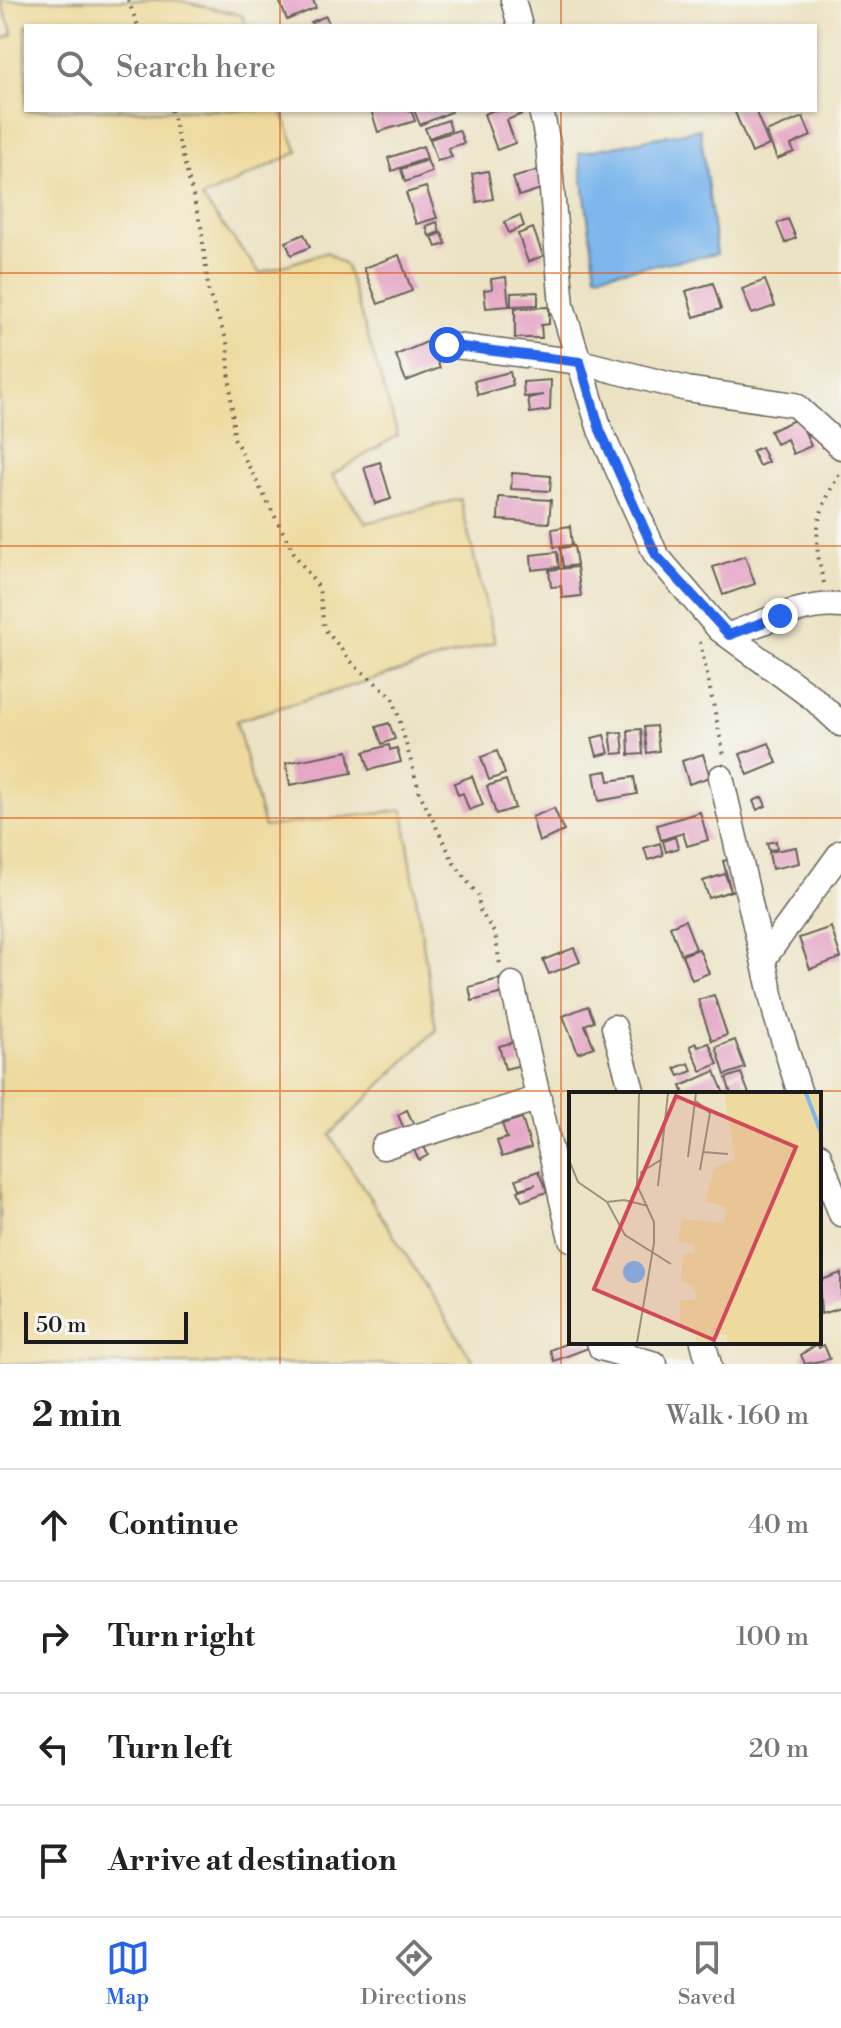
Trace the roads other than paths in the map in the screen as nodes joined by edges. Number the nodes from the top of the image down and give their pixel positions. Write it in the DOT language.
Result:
graph roads {
  1 [pos="513,0"];
  2 [pos="519,24"];
  3 [pos="541,112"];
  4 [pos="447,345"];
  5 [pos="580,362"];
  6 [pos="841,447"];
  7 [pos="836,606"];
  8 [pos="729,635"];
  9 [pos="841,724"];
  10 [pos="721,777"];
  11 [pos="841,852"];
  12 [pos="765,957"];
  13 [pos="512,984"];
  14 [pos="614,1027"];
  15 [pos="632,1092"];
  16 [pos="799,1092"];
  17 [pos="539,1098"];
  18 [pos="383,1147"];
  19 [pos="821,1160"];
  20 [pos="841,1214"];
  21 [pos="569,1230"];
  22 [pos="600,1344"];
  23 [pos="704,1344"];
  24 [pos="655,1364"];
  25 [pos="709,1364"];
  1 -- 2 [label="street"];
  3 -- 5 [label="street"];
  4 -- 5 [label="street"];
  5 -- 6 [label="street"];
  5 -- 8 [label="street"];
  7 -- 8 [label="street"];
  8 -- 9 [label="street"];
  10 -- 12 [label="street"];
  11 -- 12 [label="street"];
  12 -- 16 [label="street"];
  13 -- 17 [label="street"];
  14 -- 15 [label="street"];
  17 -- 18 [label="street"];
  17 -- 21 [label="street"];
  19 -- 20 [label="street"];
  22 -- 24 [label="street"];
  23 -- 25 [label="street"];
}
